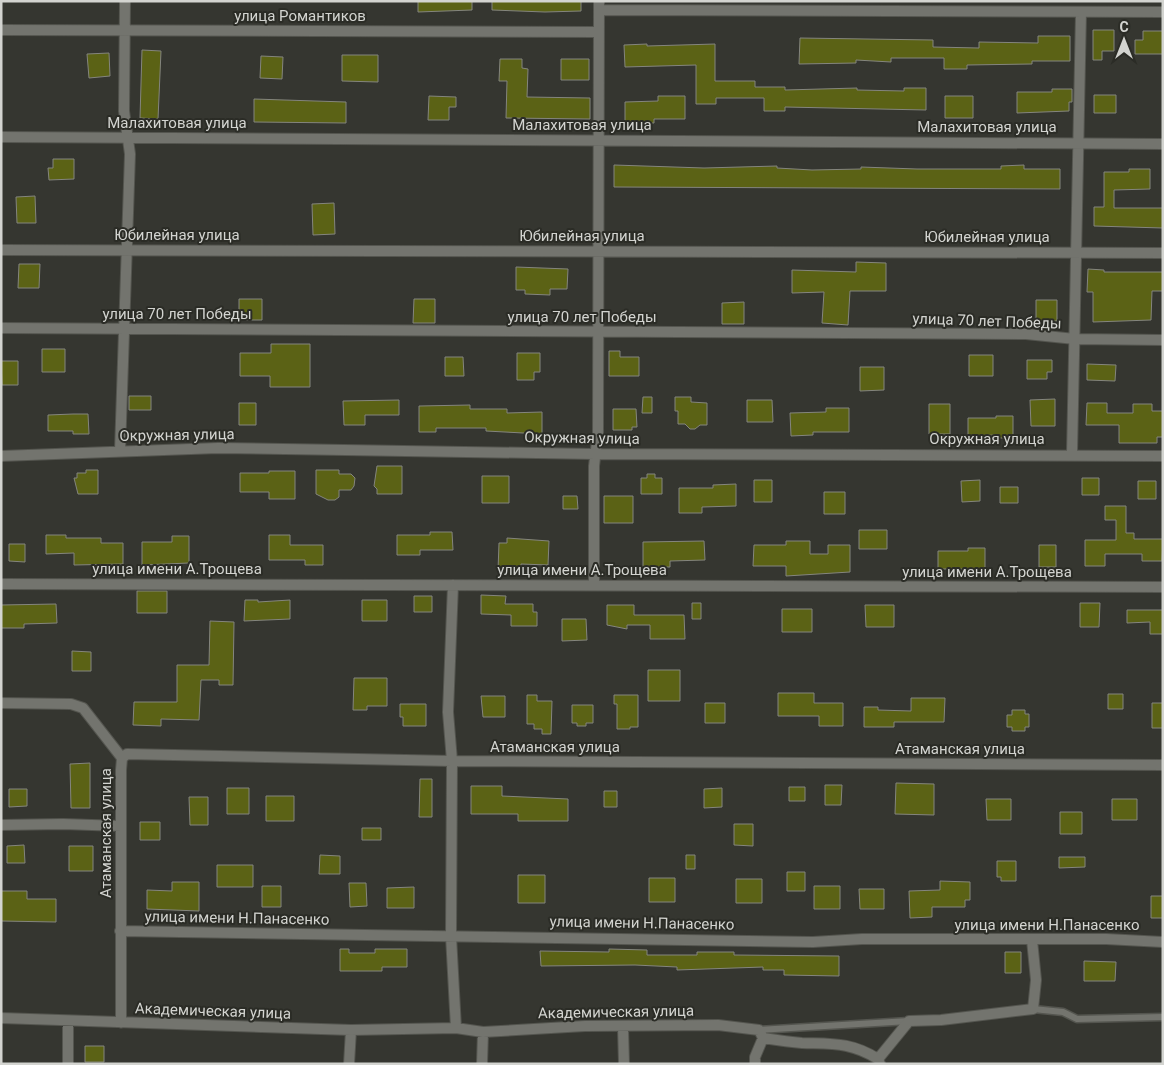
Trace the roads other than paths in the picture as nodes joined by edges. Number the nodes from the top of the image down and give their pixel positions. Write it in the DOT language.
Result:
graph roads {
  1 [pos="125,1"];
  2 [pos="598,6"];
  3 [pos="1081,12"];
  4 [pos="1163,12"];
  5 [pos="1,30"];
  6 [pos="125,30"];
  7 [pos="598,32"];
  8 [pos="1,137"];
  9 [pos="128,138"];
  10 [pos="598,140"];
  11 [pos="1078,143"];
  12 [pos="1163,144"];
  13 [pos="1,250"];
  14 [pos="128,250"];
  15 [pos="598,251"];
  16 [pos="1076,252"];
  17 [pos="1163,253"];
  18 [pos="1,328"];
  19 [pos="125,329"];
  20 [pos="598,332"];
  21 [pos="1075,339"];
  22 [pos="1163,340"];
  23 [pos="120,451"];
  24 [pos="595,454"];
  25 [pos="1072,454"];
  26 [pos="1,456"];
  27 [pos="1163,456"];
  28 [pos="1,584"];
  29 [pos="453,585"];
  30 [pos="594,585"];
  31 [pos="1163,587"];
  32 [pos="1,703"];
  33 [pos="122,758"];
  34 [pos="452,761"];
  35 [pos="1163,765"];
  36 [pos="1,825"];
  37 [pos="121,826"];
  38 [pos="120,931"];
  39 [pos="451,936"];
  40 [pos="1032,940"];
  41 [pos="1163,942"];
  42 [pos="1033,1009"];
  43 [pos="1163,1017"];
  44 [pos="1,1018"];
  45 [pos="68,1020"];
  46 [pos="909,1021"];
  47 [pos="121,1023"];
  48 [pos="623,1027"];
  49 [pos="456,1028"];
  50 [pos="350,1030"];
  51 [pos="483,1032"];
  52 [pos="761,1034"];
  53 [pos="879,1061"];
  54 [pos="68,1064"];
  55 [pos="349,1064"];
  56 [pos="482,1064"];
  57 [pos="624,1064"];
  58 [pos="756,1064"];
  1 -- 6 [label="street"];
  2 -- 3 [label="street"];
  2 -- 7 [label="street"];
  3 -- 4 [label="street"];
  3 -- 11 [label="street"];
  5 -- 6 [label="street, улица Романтиков"];
  6 -- 7 [label="street, улица Романтиков"];
  6 -- 9 [label="street"];
  7 -- 10 [label="street"];
  8 -- 9 [label="street, Малахитовая улица"];
  9 -- 10 [label="street, Малахитовая улица"];
  9 -- 14 [label="street"];
  10 -- 11 [label="street, Малахитовая улица"];
  10 -- 15 [label="street"];
  11 -- 12 [label="street, Малахитовая улица"];
  11 -- 16 [label="street"];
  13 -- 14 [label="street, Юбилейная улица"];
  14 -- 15 [label="street, Юбилейная улица"];
  14 -- 19 [label="street"];
  15 -- 16 [label="street, Юбилейная улица"];
  15 -- 20 [label="street"];
  16 -- 17 [label="street, Юбилейная улица"];
  16 -- 21 [label="street"];
  18 -- 19 [label="street, улица 70 лет Победы"];
  19 -- 20 [label="street, улица 70 лет Победы"];
  19 -- 23 [label="street"];
  20 -- 21 [label="street, улица 70 лет Победы"];
  20 -- 24 [label="street"];
  21 -- 22 [label="street, улица 70 лет Победы"];
  21 -- 25 [label="street"];
  23 -- 24 [label="street, Окружная улица"];
  23 -- 26 [label="street, Окружная улица"];
  24 -- 25 [label="street, Окружная улица"];
  24 -- 30 [label="street"];
  25 -- 27 [label="street, Окружная улица"];
  28 -- 29 [label="street, улица имени А.Трощева"];
  29 -- 30 [label="street, улица имени А.Трощева"];
  29 -- 34 [label="street"];
  30 -- 31 [label="street, улица имени А.Трощева"];
  32 -- 33 [label="street"];
  33 -- 34 [label="street, Атаманская улица"];
  33 -- 37 [label="street, Атаманская улица"];
  34 -- 35 [label="street, Атаманская улица"];
  34 -- 39 [label="street"];
  36 -- 37 [label="street"];
  37 -- 38 [label="street, Атаманская улица"];
  38 -- 39 [label="street, улица имени Н.Панасенко"];
  38 -- 47 [label="street, Атаманская улица"];
  39 -- 40 [label="street, улица имени Н.Панасенко"];
  39 -- 49 [label="street"];
  40 -- 41 [label="street, улица имени Н.Панасенко"];
  40 -- 42 [label="street"];
  42 -- 43 [label="lane, Академическая улица"];
  42 -- 46 [label="street, Академическая улица"];
  44 -- 45 [label="street, Академическая улица"];
  45 -- 47 [label="street, Академическая улица"];
  45 -- 54 [label="street"];
  46 -- 52 [label="lane, Академическая улица"];
  46 -- 53 [label="street"];
  47 -- 50 [label="street, Академическая улица"];
  48 -- 51 [label="street, Академическая улица"];
  48 -- 52 [label="street, Академическая улица"];
  48 -- 57 [label="street"];
  49 -- 50 [label="street, Академическая улица"];
  49 -- 51 [label="street, Академическая улица"];
  50 -- 55 [label="street"];
  51 -- 56 [label="street"];
  52 -- 53 [label="street, Академическая улица"];
  52 -- 58 [label="street"];
}
